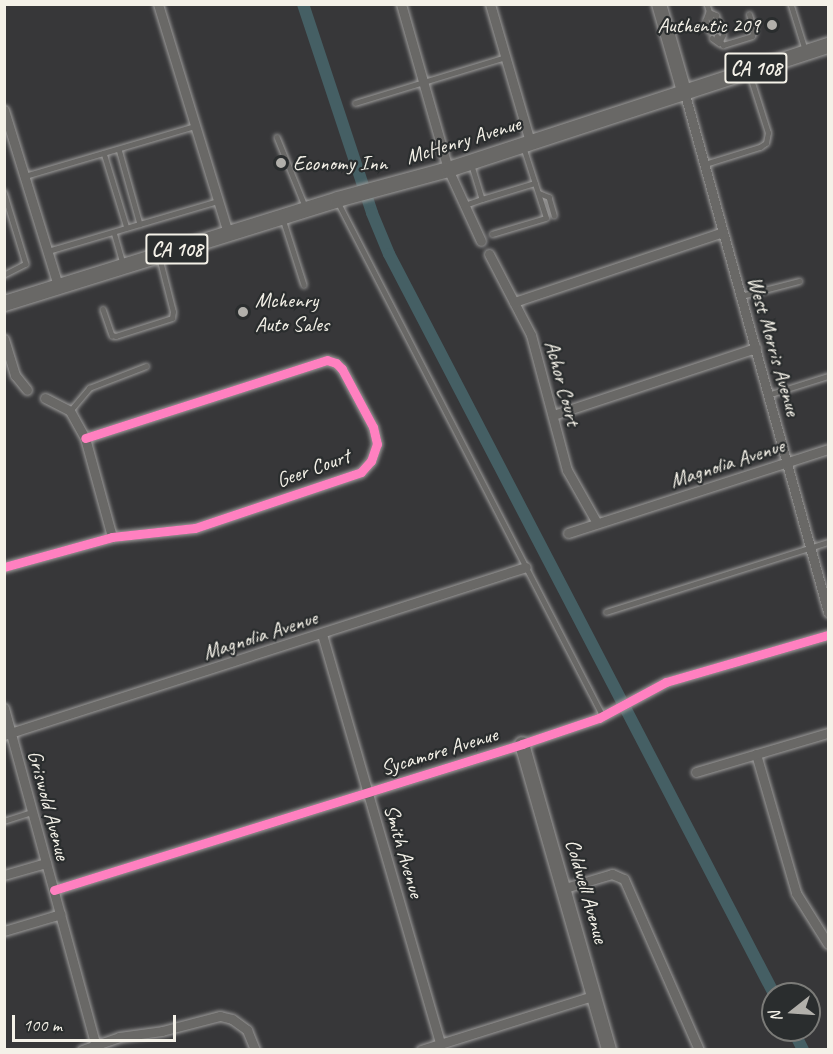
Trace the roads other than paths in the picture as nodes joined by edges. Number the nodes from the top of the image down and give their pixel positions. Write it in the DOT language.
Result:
graph roads {
  1 [pos="158,4"];
  2 [pos="401,4"];
  3 [pos="490,4"];
  4 [pos="659,4"];
  5 [pos="707,4"];
  6 [pos="791,4"];
  7 [pos="709,12"];
  8 [pos="749,15"];
  9 [pos="718,36"];
  10 [pos="828,45"];
  11 [pos="805,52"];
  12 [pos="505,57"];
  13 [pos="748,70"];
  14 [pos="423,82"];
  15 [pos="684,91"];
  16 [pos="355,103"];
  17 [pos="4,110"];
  18 [pos="195,126"];
  19 [pos="277,136"];
  20 [pos="526,143"];
  21 [pos="119,148"];
  22 [pos="104,153"];
  23 [pos="471,161"];
  24 [pos="704,164"];
  25 [pos="448,169"];
  26 [pos="25,177"];
  27 [pos="535,183"];
  28 [pos="4,192"];
  29 [pos="539,193"];
  30 [pos="343,197"];
  31 [pos="482,199"];
  32 [pos="218,201"];
  33 [pos="463,205"];
  34 [pos="306,209"];
  35 [pos="554,215"];
  36 [pos="282,216"];
  37 [pos="140,224"];
  38 [pos="127,228"];
  39 [pos="723,231"];
  40 [pos="114,232"];
  41 [pos="228,233"];
  42 [pos="492,234"];
  43 [pos="481,241"];
  44 [pos="47,251"];
  45 [pos="489,254"];
  46 [pos="158,255"];
  47 [pos="124,265"];
  48 [pos="4,275"];
  49 [pos="799,281"];
  50 [pos="304,285"];
  51 [pos="58,286"];
  52 [pos="741,296"];
  53 [pos="514,302"];
  54 [pos="4,303"];
  55 [pos="102,309"];
  56 [pos="4,339"];
  57 [pos="756,348"];
  58 [pos="146,366"];
  59 [pos="828,376"];
  60 [pos="27,390"];
  61 [pos="768,395"];
  62 [pos="45,398"];
  63 [pos="70,411"];
  64 [pos="553,415"];
  65 [pos="85,438"];
  66 [pos="828,450"];
  67 [pos="789,463"];
  68 [pos="597,523"];
  69 [pos="568,533"];
  70 [pos="112,537"];
  71 [pos="828,543"];
  72 [pos="811,548"];
  73 [pos="4,567"];
  74 [pos="525,567"];
  75 [pos="606,612"];
  76 [pos="828,612"];
  77 [pos="322,634"];
  78 [pos="828,635"];
  79 [pos="4,708"];
  80 [pos="603,716"];
  81 [pos="828,733"];
  82 [pos="8,734"];
  83 [pos="522,744"];
  84 [pos="756,754"];
  85 [pos="696,772"];
  86 [pos="368,792"];
  87 [pos="32,812"];
  88 [pos="4,821"];
  89 [pos="46,863"];
  90 [pos="4,875"];
  91 [pos="565,888"];
  92 [pos="54,890"];
  93 [pos="61,914"];
  94 [pos="4,931"];
  95 [pos="828,944"];
  96 [pos="595,995"];
  97 [pos="440,1043"];
  98 [pos="97,1047"];
  99 [pos="82,1050"];
  100 [pos="255,1050"];
  101 [pos="421,1050"];
  102 [pos="609,1050"];
  103 [pos="699,1050"];
  1 -- 18 [label="street"];
  2 -- 14 [label="street"];
  3 -- 12 [label="street"];
  4 -- 15 [label="street"];
  5 -- 7 [label="lane"];
  6 -- 11 [label="lane"];
  7 -- 7 [label="lane"];
  8 -- 9 [label="lane"];
  10 -- 11 [label="main road, McHenry Avenue / CA 108"];
  11 -- 13 [label="main road, McHenry Avenue / CA 108"];
  12 -- 14 [label="lane"];
  12 -- 20 [label="street"];
  13 -- 15 [label="main road, McHenry Avenue / CA 108"];
  13 -- 24 [label="lane"];
  14 -- 16 [label="lane"];
  14 -- 25 [label="street"];
  15 -- 20 [label="main road, McHenry Avenue / CA 108"];
  15 -- 24 [label="street, West Morris Avenue"];
  17 -- 26 [label="street"];
  18 -- 21 [label="lane"];
  18 -- 32 [label="street"];
  19 -- 34 [label="lane"];
  20 -- 23 [label="main road, McHenry Avenue / CA 108"];
  20 -- 27 [label="lane"];
  21 -- 22 [label="lane"];
  21 -- 37 [label="lane"];
  22 -- 26 [label="lane"];
  22 -- 38 [label="lane"];
  23 -- 25 [label="main road, McHenry Avenue / CA 108"];
  23 -- 31 [label="lane"];
  24 -- 39 [label="street, West Morris Avenue"];
  25 -- 30 [label="main road, McHenry Avenue / CA 108"];
  25 -- 33 [label="street"];
  26 -- 44 [label="street"];
  27 -- 29 [label="lane"];
  27 -- 31 [label="lane"];
  28 -- 48 [label="lane"];
  29 -- 35 [label="lane"];
  29 -- 42 [label="lane"];
  30 -- 34 [label="main road, McHenry Avenue / CA 108"];
  30 -- 74 [label="lane"];
  31 -- 33 [label="lane"];
  32 -- 37 [label="lane"];
  32 -- 41 [label="street"];
  33 -- 43 [label="street"];
  34 -- 36 [label="main road, McHenry Avenue / CA 108"];
  36 -- 41 [label="main road, McHenry Avenue / CA 108"];
  36 -- 50 [label="lane"];
  37 -- 38 [label="lane"];
  38 -- 40 [label="lane"];
  39 -- 52 [label="street, West Morris Avenue"];
  39 -- 53 [label="street"];
  40 -- 44 [label="lane"];
  40 -- 47 [label="lane"];
  41 -- 46 [label="main road, McHenry Avenue / CA 108"];
  44 -- 51 [label="street"];
  45 -- 53 [label="street, Achor Court"];
  46 -- 47 [label="main road, McHenry Avenue / CA 108"];
  46 -- 55 [label="lane"];
  47 -- 51 [label="main road, McHenry Avenue / CA 108"];
  49 -- 52 [label="lane"];
  51 -- 54 [label="main road, McHenry Avenue / CA 108"];
  52 -- 57 [label="street, West Morris Avenue"];
  53 -- 64 [label="street, Achor Court"];
  56 -- 60 [label="street"];
  57 -- 61 [label="street, West Morris Avenue"];
  57 -- 64 [label="street"];
  58 -- 63 [label="lane"];
  59 -- 61 [label="lane"];
  61 -- 67 [label="street, West Morris Avenue"];
  62 -- 63 [label="street"];
  63 -- 65 [label="street"];
  64 -- 68 [label="street, Achor Court"];
  65 -- 70 [label="street"];
  65 -- 70 [label="street, Geer Court"];
  66 -- 67 [label="street, Magnolia Avenue"];
  67 -- 68 [label="street, Magnolia Avenue"];
  67 -- 72 [label="street, West Morris Avenue"];
  68 -- 69 [label="street, Magnolia Avenue"];
  70 -- 73 [label="street, Geer Court"];
  71 -- 72 [label="lane"];
  72 -- 75 [label="lane"];
  72 -- 76 [label="street, West Morris Avenue"];
  74 -- 77 [label="street, Magnolia Avenue"];
  74 -- 80 [label="lane"];
  77 -- 82 [label="street, Magnolia Avenue"];
  77 -- 86 [label="street, Smith Avenue"];
  78 -- 80 [label="street, Sycamore Avenue"];
  79 -- 82 [label="street, Griswold Avenue"];
  80 -- 83 [label="street, Sycamore Avenue"];
  81 -- 84 [label="street"];
  82 -- 87 [label="street, Griswold Avenue"];
  83 -- 86 [label="street, Sycamore Avenue"];
  83 -- 91 [label="street, Coldwell Avenue"];
  84 -- 85 [label="street"];
  84 -- 95 [label="street"];
  86 -- 92 [label="street, Sycamore Avenue"];
  86 -- 97 [label="street, Smith Avenue"];
  87 -- 88 [label="lane"];
  87 -- 89 [label="street, Griswold Avenue"];
  89 -- 90 [label="street"];
  89 -- 92 [label="street, Griswold Avenue"];
  91 -- 96 [label="street, Coldwell Avenue"];
  91 -- 103 [label="street"];
  92 -- 93 [label="street, Griswold Avenue"];
  93 -- 94 [label="street"];
  93 -- 98 [label="street, Griswold Avenue"];
  96 -- 97 [label="street"];
  96 -- 102 [label="street, Coldwell Avenue"];
  97 -- 101 [label="street"];
  98 -- 99 [label="street"];
  98 -- 100 [label="street"];
}
